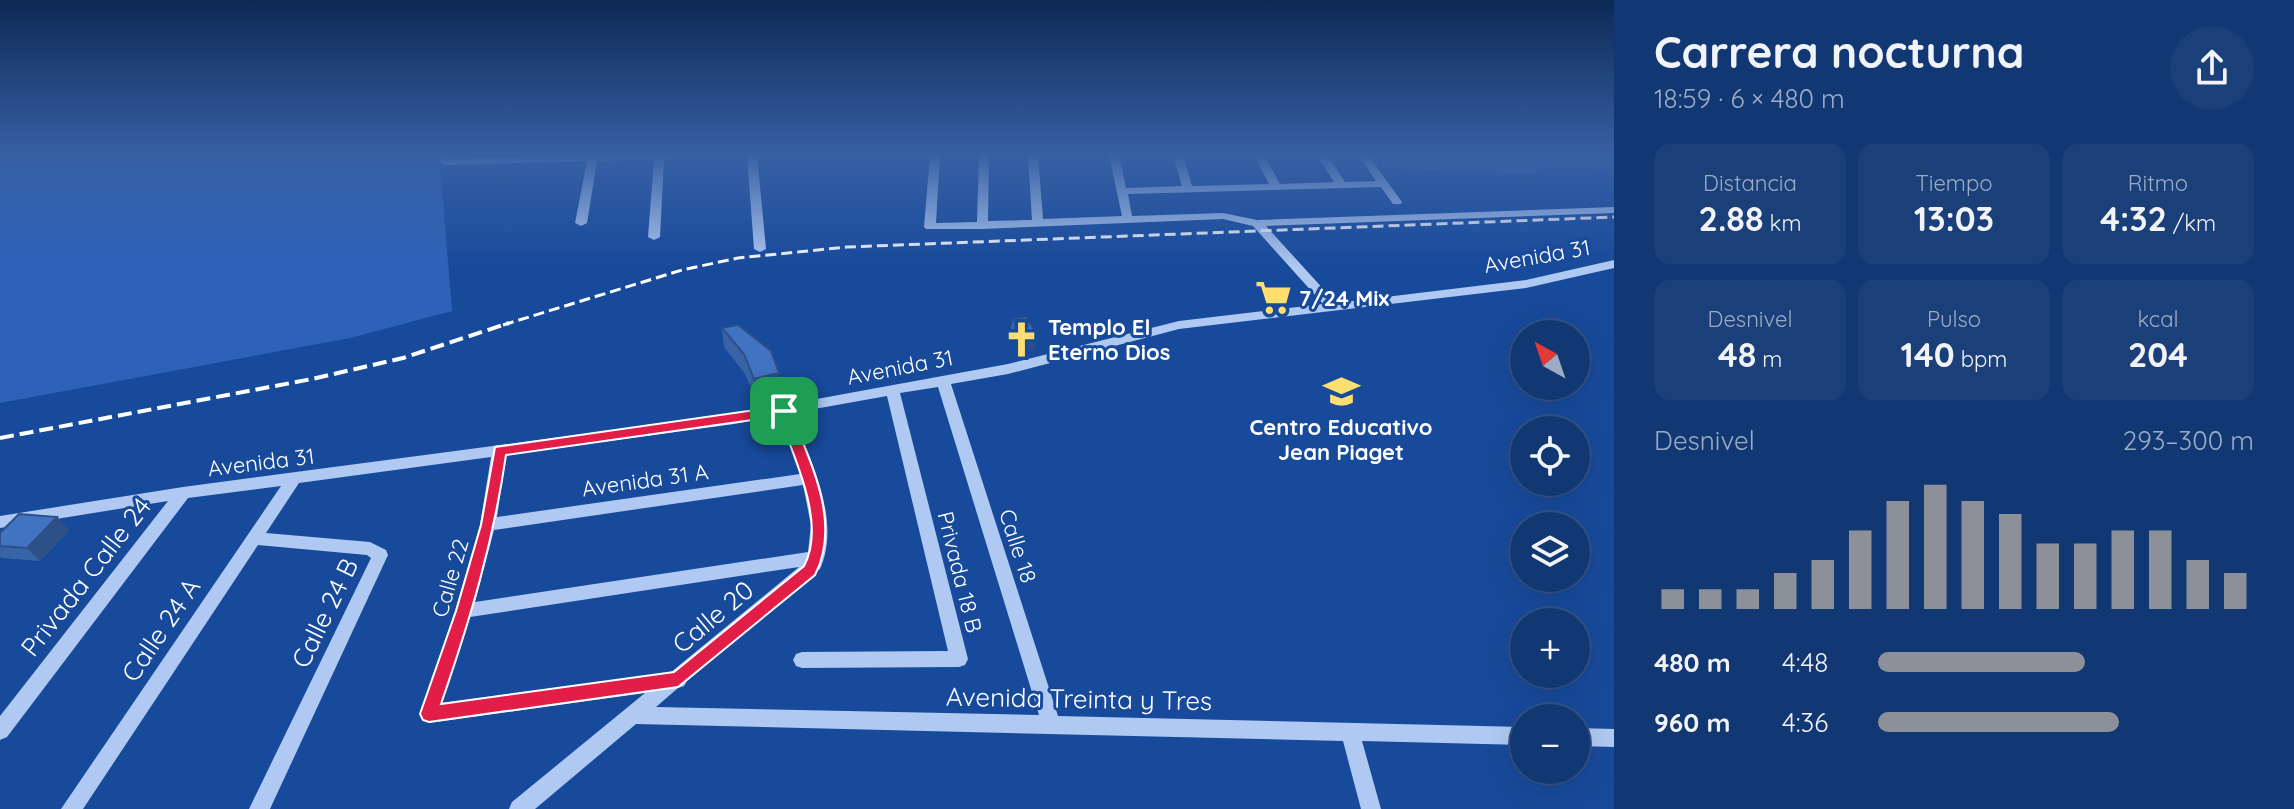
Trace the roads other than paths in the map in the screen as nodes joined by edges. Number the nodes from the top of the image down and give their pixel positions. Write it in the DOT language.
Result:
graph roads {
  1 [pos="586,193"];
  2 [pos="657,193"];
  3 [pos="755,193"];
  4 [pos="932,193"];
  5 [pos="983,193"];
  6 [pos="1036,193"];
  7 [pos="1123,193"];
  8 [pos="1390,193"];
  9 [pos="1397,202"];
  10 [pos="1614,210"];
  11 [pos="1128,221"];
  12 [pos="581,223"];
  13 [pos="1257,223"];
  14 [pos="1038,224"];
  15 [pos="982,226"];
  16 [pos="654,237"];
  17 [pos="760,249"];
  18 [pos="1614,264"];
  19 [pos="1332,306"];
  20 [pos="943,382"];
  21 [pos="893,392"];
  22 [pos="784,411"];
  23 [pos="499,451"];
  24 [pos="809,478"];
  25 [pos="293,480"];
  26 [pos="183,493"];
  27 [pos="7,520"];
  28 [pos="488,525"];
  29 [pos="0,534"];
  30 [pos="255,538"];
  31 [pos="817,557"];
  32 [pos="464,611"];
  33 [pos="802,660"];
  34 [pos="678,679"];
  35 [pos="633,715"];
  36 [pos="1051,724"];
  37 [pos="0,731"];
  38 [pos="1350,731"];
  39 [pos="1510,736"];
  40 [pos="1590,737"];
  41 [pos="1614,738"];
  42 [pos="71,809"];
  43 [pos="259,809"];
  44 [pos="519,809"];
  45 [pos="1371,809"];
  1 -- 12 [label="street"];
  2 -- 16 [label="street"];
  3 -- 17 [label="street"];
  4 -- 15 [label="street"];
  5 -- 15 [label="street"];
  6 -- 14 [label="street"];
  7 -- 11 [label="street"];
  8 -- 9 [label="street"];
  10 -- 13 [label="street"];
  11 -- 13 [label="street"];
  11 -- 14 [label="street"];
  13 -- 19 [label="street"];
  14 -- 15 [label="street"];
  18 -- 19 [label="street, Avenida 31"];
  19 -- 20 [label="street, Avenida 31"];
  20 -- 21 [label="street, Avenida 31"];
  20 -- 36 [label="street, Calle 18"];
  21 -- 22 [label="street, Avenida 31"];
  21 -- 33 [label="street, Privada 18 B"];
  22 -- 23 [label="street, Avenida 31"];
  22 -- 24 [label="street"];
  23 -- 25 [label="street, Avenida 31"];
  23 -- 28 [label="street, Calle 22"];
  24 -- 28 [label="street, Avenida 31 A"];
  24 -- 31 [label="street"];
  25 -- 26 [label="street, Avenida 31"];
  25 -- 30 [label="street, Calle 24 A"];
  26 -- 27 [label="street, Avenida 31"];
  26 -- 37 [label="street, Privada Calle 24"];
  27 -- 29 [label="street"];
  28 -- 32 [label="street, Calle 22"];
  30 -- 42 [label="street, Calle 24 A"];
  30 -- 43 [label="street, Calle 24 B"];
  31 -- 32 [label="street"];
  31 -- 34 [label="street, Calle 20"];
  32 -- 34 [label="street, Calle 22"];
  34 -- 35 [label="street, Calle 20"];
  35 -- 36 [label="street, Avenida Treinta y Tres"];
  35 -- 44 [label="street, Calle 20"];
  36 -- 38 [label="street, Avenida Treinta y Tres"];
  38 -- 39 [label="street, Avenida Treinta y Tres"];
  38 -- 45 [label="street"];
  40 -- 41 [label="street"];
}
